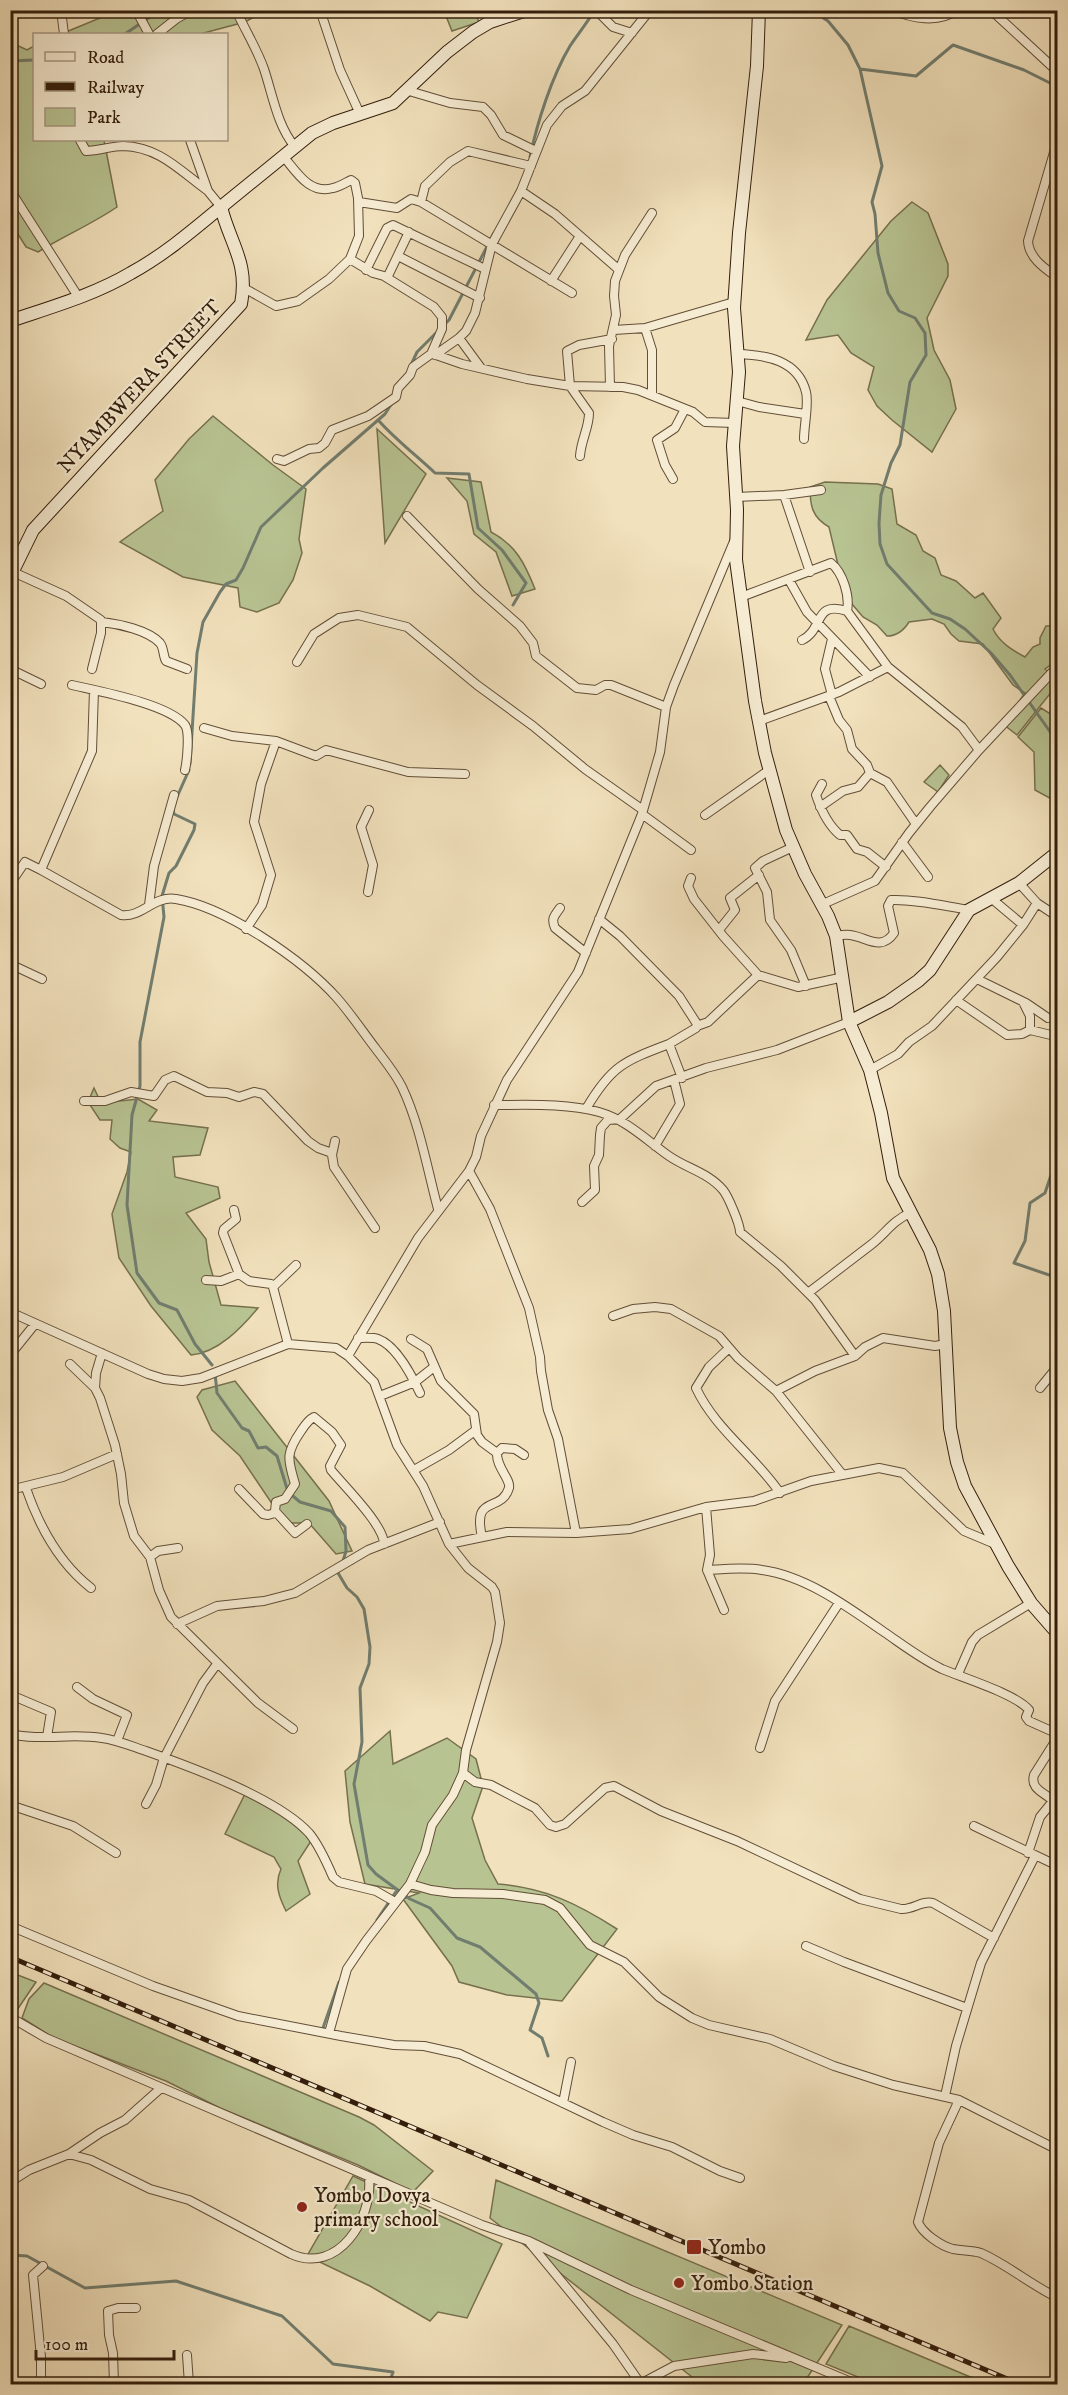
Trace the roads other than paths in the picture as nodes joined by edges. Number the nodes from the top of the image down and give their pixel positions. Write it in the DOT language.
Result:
graph roads {
  1 [pos="61,10"];
  2 [pos="136,10"];
  3 [pos="192,10"];
  4 [pos="236,10"];
  5 [pos="320,10"];
  6 [pos="527,10"];
  7 [pos="596,10"];
  8 [pos="650,10"];
  9 [pos="892,10"];
  10 [pos="957,10"];
  11 [pos="991,10"];
  12 [pos="754,12"];
  13 [pos="492,16"];
  14 [pos="64,33"];
  15 [pos="148,33"];
  16 [pos="158,33"];
  17 [pos="632,33"];
  18 [pos="1058,72"];
  19 [pos="409,91"];
  20 [pos="360,114"];
  21 [pos="1058,139"];
  22 [pos="81,141"];
  23 [pos="190,141"];
  24 [pos="295,147"];
  25 [pos="536,151"];
  26 [pos="283,156"];
  27 [pos="531,166"];
  28 [pos="10,190"];
  29 [pos="208,191"];
  30 [pos="520,191"];
  31 [pos="359,202"];
  32 [pos="420,202"];
  33 [pos="221,207"];
  34 [pos="652,213"];
  35 [pos="409,232"];
  36 [pos="580,236"];
  37 [pos="492,244"];
  38 [pos="398,256"];
  39 [pos="350,259"];
  40 [pos="485,269"];
  41 [pos="618,269"];
  42 [pos="366,270"];
  43 [pos="387,278"];
  44 [pos="1058,278"];
  45 [pos="551,281"];
  46 [pos="244,288"];
  47 [pos="572,293"];
  48 [pos="79,298"];
  49 [pos="480,298"];
  50 [pos="734,302"];
  51 [pos="10,321"];
  52 [pos="645,328"];
  53 [pos="613,335"];
  54 [pos="459,338"];
  55 [pos="433,354"];
  56 [pos="738,354"];
  57 [pos="481,368"];
  58 [pos="570,386"];
  59 [pos="610,387"];
  60 [pos="652,394"];
  61 [pos="737,401"];
  62 [pos="685,409"];
  63 [pos="805,414"];
  64 [pos="735,423"];
  65 [pos="804,439"];
  66 [pos="580,456"];
  67 [pos="277,459"];
  68 [pos="673,478"];
  69 [pos="821,490"];
  70 [pos="784,495"];
  71 [pos="736,497"];
  72 [pos="406,516"];
  73 [pos="736,536"];
  74 [pos="810,572"];
  75 [pos="12,574"];
  76 [pos="789,580"];
  77 [pos="741,597"];
  78 [pos="847,611"];
  79 [pos="102,622"];
  80 [pos="816,623"];
  81 [pos="832,639"];
  82 [pos="802,640"];
  83 [pos="297,662"];
  84 [pos="1058,666"];
  85 [pos="888,667"];
  86 [pos="10,669"];
  87 [pos="92,669"];
  88 [pos="187,669"];
  89 [pos="870,677"];
  90 [pos="40,684"];
  91 [pos="72,685"];
  92 [pos="94,690"];
  93 [pos="830,695"];
  94 [pos="666,707"];
  95 [pos="759,721"];
  96 [pos="204,728"];
  97 [pos="276,741"];
  98 [pos="978,750"];
  99 [pos="185,770"];
  100 [pos="769,770"];
  101 [pos="870,772"];
  102 [pos="465,774"];
  103 [pos="822,784"];
  104 [pos="174,795"];
  105 [pos="820,807"];
  106 [pos="369,810"];
  107 [pos="642,812"];
  108 [pos="705,815"];
  109 [pos="916,824"];
  110 [pos="902,842"];
  111 [pos="793,847"];
  112 [pos="691,850"];
  113 [pos="1058,852"];
  114 [pos="886,867"];
  115 [pos="41,870"];
  116 [pos="759,875"];
  117 [pos="928,877"];
  118 [pos="691,878"];
  119 [pos="1019,883"];
  120 [pos="10,884"];
  121 [pos="368,892"];
  122 [pos="992,899"];
  123 [pos="1037,903"];
  124 [pos="823,904"];
  125 [pos="148,905"];
  126 [pos="560,908"];
  127 [pos="969,910"];
  128 [pos="1058,917"];
  129 [pos="599,919"];
  130 [pos="1023,925"];
  131 [pos="246,928"];
  132 [pos="719,930"];
  133 [pos="836,936"];
  134 [pos="586,953"];
  135 [pos="10,964"];
  136 [pos="758,975"];
  137 [pos="844,977"];
  138 [pos="42,979"];
  139 [pos="977,979"];
  140 [pos="806,986"];
  141 [pos="1019,999"];
  142 [pos="956,1000"];
  143 [pos="1048,1018"];
  144 [pos="849,1022"];
  145 [pos="697,1026"];
  146 [pos="1030,1030"];
  147 [pos="1051,1035"];
  148 [pos="669,1044"];
  149 [pos="870,1070"];
  150 [pos="678,1079"];
  151 [pos="84,1101"];
  152 [pos="494,1105"];
  153 [pos="586,1109"];
  154 [pos="620,1119"];
  155 [pos="335,1141"];
  156 [pos="655,1146"];
  157 [pos="332,1153"];
  158 [pos="469,1171"];
  159 [pos="582,1202"];
  160 [pos="438,1209"];
  161 [pos="234,1210"];
  162 [pos="912,1212"];
  163 [pos="375,1228"];
  164 [pos="296,1265"];
  165 [pos="239,1274"];
  166 [pos="206,1280"];
  167 [pos="273,1287"];
  168 [pos="808,1293"];
  169 [pos="10,1311"];
  170 [pos="612,1316"];
  171 [pos="35,1324"];
  172 [pos="358,1338"];
  173 [pos="411,1339"];
  174 [pos="288,1344"];
  175 [pos="946,1344"];
  176 [pos="729,1348"];
  177 [pos="102,1353"];
  178 [pos="10,1355"];
  179 [pos="348,1356"];
  180 [pos="855,1356"];
  181 [pos="70,1364"];
  182 [pos="1058,1366"];
  183 [pos="434,1367"];
  184 [pos="415,1382"];
  185 [pos="95,1388"];
  186 [pos="1040,1388"];
  187 [pos="776,1390"];
  188 [pos="420,1393"];
  189 [pos="380,1396"];
  190 [pos="476,1430"];
  191 [pos="497,1453"];
  192 [pos="117,1454"];
  193 [pos="524,1455"];
  194 [pos="414,1470"];
  195 [pos="842,1474"];
  196 [pos="26,1488"];
  197 [pos="239,1489"];
  198 [pos="10,1490"];
  199 [pos="780,1493"];
  200 [pos="706,1507"];
  201 [pos="275,1513"];
  202 [pos="440,1522"];
  203 [pos="307,1524"];
  204 [pos="576,1533"];
  205 [pos="482,1537"];
  206 [pos="384,1544"];
  207 [pos="448,1544"];
  208 [pos="995,1544"];
  209 [pos="178,1548"];
  210 [pos="150,1557"];
  211 [pos="707,1570"];
  212 [pos="92,1588"];
  213 [pos="839,1603"];
  214 [pos="1031,1603"];
  215 [pos="724,1610"];
  216 [pos="177,1624"];
  217 [pos="1058,1634"];
  218 [pos="217,1664"];
  219 [pos="957,1674"];
  220 [pos="77,1687"];
  221 [pos="18,1698"];
  222 [pos="293,1729"];
  223 [pos="10,1734"];
  224 [pos="1058,1735"];
  225 [pos="47,1737"];
  226 [pos="117,1741"];
  227 [pos="760,1748"];
  228 [pos="164,1758"];
  229 [pos="463,1773"];
  230 [pos="146,1804"];
  231 [pos="10,1805"];
  232 [pos="974,1826"];
  233 [pos="116,1853"];
  234 [pos="1031,1855"];
  235 [pos="1058,1866"];
  236 [pos="410,1884"];
  237 [pos="395,1902"];
  238 [pos="10,1926"];
  239 [pos="994,1938"];
  240 [pos="806,1946"];
  241 [pos="967,2008"];
  242 [pos="10,2017"];
  243 [pos="329,2033"];
  244 [pos="571,2062"];
  245 [pos="161,2088"];
  246 [pos="945,2096"];
  247 [pos="959,2100"];
  248 [pos="563,2103"];
  249 [pos="1058,2150"];
  250 [pos="69,2154"];
  251 [pos="369,2177"];
  252 [pos="740,2178"];
  253 [pos="10,2182"];
  254 [pos="529,2241"];
  255 [pos="43,2266"];
  256 [pos="1058,2298"];
  257 [pos="136,2308"];
  258 [pos="187,2355"];
  259 [pos="795,2359"];
  260 [pos="640,2384"];
  261 [pos="41,2385"];
  262 [pos="114,2385"];
  263 [pos="189,2385"];
  264 [pos="856,2385"];
  1 -- 14 [label="street"];
  2 -- 15 [label="street"];
  3 -- 16 [label="street"];
  4 -- 24 [label="street"];
  5 -- 20 [label="street"];
  6 -- 13 [label="street"];
  7 -- 17 [label="street"];
  8 -- 17 [label="street"];
  9 -- 10 [label="street"];
  11 -- 18 [label="street"];
  12 -- 50 [label="street"];
  13 -- 19 [label="street"];
  17 -- 25 [label="street"];
  19 -- 20 [label="street"];
  19 -- 25 [label="street"];
  20 -- 24 [label="street"];
  21 -- 44 [label="street"];
  22 -- 29 [label="street"];
  23 -- 29 [label="street"];
  24 -- 26 [label="street"];
  25 -- 27 [label="street"];
  26 -- 31 [label="street"];
  26 -- 33 [label="street"];
  27 -- 30 [label="street"];
  27 -- 32 [label="street"];
  28 -- 48 [label="street"];
  29 -- 33 [label="street"];
  30 -- 36 [label="street"];
  30 -- 37 [label="street"];
  31 -- 32 [label="street"];
  31 -- 39 [label="street"];
  32 -- 37 [label="street"];
  33 -- 46 [label="street, NYAMBWERA STREET"];
  33 -- 48 [label="street"];
  34 -- 41 [label="street"];
  35 -- 38 [label="street"];
  35 -- 40 [label="street"];
  35 -- 42 [label="street"];
  36 -- 41 [label="street"];
  36 -- 45 [label="street"];
  37 -- 40 [label="street"];
  37 -- 45 [label="street"];
  38 -- 43 [label="street"];
  38 -- 49 [label="street"];
  39 -- 42 [label="street"];
  39 -- 46 [label="street"];
  40 -- 49 [label="street"];
  41 -- 53 [label="street"];
  42 -- 43 [label="street"];
  43 -- 55 [label="street"];
  45 -- 47 [label="street"];
  46 -- 75 [label="street, NYAMBWERA STREET"];
  48 -- 51 [label="street"];
  49 -- 54 [label="street"];
  50 -- 52 [label="street"];
  50 -- 56 [label="street"];
  52 -- 53 [label="street"];
  52 -- 60 [label="street"];
  53 -- 58 [label="street"];
  53 -- 59 [label="street"];
  54 -- 55 [label="street"];
  54 -- 57 [label="street"];
  55 -- 57 [label="street"];
  55 -- 67 [label="street"];
  56 -- 61 [label="street"];
  56 -- 63 [label="street"];
  57 -- 58 [label="street"];
  58 -- 59 [label="street"];
  58 -- 66 [label="street"];
  59 -- 60 [label="street"];
  60 -- 62 [label="street"];
  61 -- 63 [label="street"];
  61 -- 64 [label="street"];
  62 -- 64 [label="street"];
  62 -- 68 [label="street"];
  63 -- 65 [label="street"];
  64 -- 71 [label="street"];
  69 -- 70 [label="street"];
  70 -- 71 [label="street"];
  70 -- 74 [label="street"];
  71 -- 73 [label="street"];
  72 -- 94 [label="street"];
  73 -- 77 [label="street"];
  73 -- 94 [label="street"];
  74 -- 76 [label="street"];
  74 -- 78 [label="street"];
  75 -- 79 [label="street"];
  76 -- 77 [label="street"];
  76 -- 80 [label="street"];
  77 -- 95 [label="street"];
  78 -- 80 [label="street"];
  78 -- 85 [label="street"];
  79 -- 87 [label="street"];
  79 -- 88 [label="street"];
  80 -- 81 [label="street"];
  80 -- 82 [label="street"];
  81 -- 89 [label="street"];
  81 -- 93 [label="street"];
  83 -- 107 [label="street"];
  84 -- 98 [label="street"];
  85 -- 89 [label="street"];
  85 -- 98 [label="street"];
  86 -- 90 [label="street"];
  89 -- 93 [label="street"];
  91 -- 92 [label="street"];
  92 -- 99 [label="street"];
  92 -- 115 [label="street"];
  93 -- 95 [label="street"];
  93 -- 101 [label="street"];
  94 -- 107 [label="street"];
  95 -- 100 [label="street"];
  96 -- 97 [label="street"];
  97 -- 102 [label="street"];
  97 -- 131 [label="street"];
  98 -- 109 [label="street"];
  100 -- 108 [label="street"];
  100 -- 111 [label="street"];
  101 -- 105 [label="street"];
  101 -- 109 [label="street"];
  103 -- 105 [label="street"];
  104 -- 125 [label="street"];
  105 -- 114 [label="street"];
  106 -- 121 [label="street"];
  107 -- 112 [label="street"];
  107 -- 129 [label="street"];
  109 -- 110 [label="street"];
  110 -- 114 [label="street"];
  110 -- 117 [label="street"];
  111 -- 116 [label="street"];
  111 -- 124 [label="street"];
  113 -- 119 [label="street"];
  114 -- 124 [label="street"];
  115 -- 120 [label="street"];
  115 -- 125 [label="street"];
  116 -- 132 [label="street"];
  116 -- 140 [label="street"];
  118 -- 132 [label="street"];
  119 -- 122 [label="street"];
  119 -- 123 [label="street"];
  122 -- 127 [label="street"];
  122 -- 130 [label="street"];
  123 -- 128 [label="street"];
  123 -- 130 [label="street"];
  124 -- 133 [label="street"];
  125 -- 131 [label="street"];
  126 -- 134 [label="street"];
  127 -- 133 [label="street"];
  127 -- 144 [label="street"];
  129 -- 134 [label="street"];
  129 -- 145 [label="street"];
  130 -- 139 [label="street"];
  131 -- 160 [label="street"];
  132 -- 136 [label="street"];
  133 -- 137 [label="street"];
  134 -- 152 [label="street"];
  135 -- 138 [label="street"];
  136 -- 140 [label="street"];
  136 -- 145 [label="street"];
  137 -- 140 [label="street"];
  137 -- 144 [label="street"];
  139 -- 141 [label="street"];
  139 -- 142 [label="street"];
  141 -- 143 [label="street"];
  141 -- 146 [label="street"];
  142 -- 146 [label="street"];
  142 -- 149 [label="street"];
  144 -- 149 [label="street"];
  144 -- 150 [label="street"];
  145 -- 148 [label="street"];
  146 -- 147 [label="street"];
  148 -- 150 [label="street"];
  148 -- 153 [label="street"];
  149 -- 162 [label="street"];
  150 -- 154 [label="street"];
  150 -- 156 [label="street"];
  151 -- 157 [label="street"];
  152 -- 153 [label="street"];
  152 -- 158 [label="street"];
  153 -- 154 [label="street"];
  154 -- 156 [label="street"];
  154 -- 159 [label="street"];
  155 -- 157 [label="street"];
  156 -- 168 [label="street"];
  157 -- 163 [label="street"];
  158 -- 160 [label="street"];
  158 -- 204 [label="street"];
  160 -- 172 [label="street"];
  161 -- 165 [label="street"];
  162 -- 168 [label="street"];
  162 -- 175 [label="street"];
  164 -- 167 [label="street"];
  165 -- 166 [label="street"];
  165 -- 167 [label="street"];
  167 -- 174 [label="street"];
  168 -- 180 [label="street"];
  169 -- 171 [label="street"];
  170 -- 176 [label="street"];
  171 -- 177 [label="street"];
  171 -- 178 [label="street"];
  172 -- 179 [label="street"];
  172 -- 184 [label="street"];
  173 -- 183 [label="street"];
  174 -- 177 [label="street"];
  174 -- 179 [label="street"];
  175 -- 180 [label="street"];
  175 -- 208 [label="street"];
  176 -- 187 [label="street"];
  176 -- 199 [label="street"];
  177 -- 185 [label="street"];
  179 -- 189 [label="street"];
  180 -- 187 [label="street"];
  181 -- 185 [label="street"];
  182 -- 186 [label="street"];
  183 -- 184 [label="street"];
  183 -- 190 [label="street"];
  184 -- 188 [label="street"];
  184 -- 189 [label="street"];
  185 -- 192 [label="street"];
  187 -- 195 [label="street"];
  189 -- 194 [label="street"];
  190 -- 191 [label="street"];
  190 -- 194 [label="street"];
  191 -- 193 [label="street"];
  191 -- 205 [label="street"];
  192 -- 196 [label="street"];
  192 -- 210 [label="street"];
  194 -- 202 [label="street"];
  195 -- 199 [label="street"];
  195 -- 208 [label="street"];
  196 -- 198 [label="street"];
  196 -- 212 [label="street"];
  197 -- 201 [label="street"];
  199 -- 200 [label="street"];
  200 -- 204 [label="street"];
  200 -- 211 [label="street"];
  201 -- 203 [label="street"];
  201 -- 206 [label="street"];
  202 -- 206 [label="street"];
  202 -- 207 [label="street"];
  204 -- 205 [label="street"];
  205 -- 207 [label="street"];
  206 -- 216 [label="street"];
  207 -- 229 [label="street"];
  208 -- 214 [label="street"];
  209 -- 210 [label="street"];
  210 -- 216 [label="street"];
  211 -- 213 [label="street"];
  211 -- 215 [label="street"];
  213 -- 219 [label="street"];
  213 -- 227 [label="street"];
  214 -- 217 [label="street"];
  214 -- 219 [label="street"];
  216 -- 218 [label="street"];
  218 -- 222 [label="street"];
  218 -- 228 [label="street"];
  219 -- 224 [label="street"];
  220 -- 226 [label="street"];
  221 -- 225 [label="street"];
  223 -- 225 [label="street"];
  224 -- 234 [label="street"];
  225 -- 226 [label="street"];
  226 -- 228 [label="street"];
  228 -- 230 [label="street"];
  228 -- 237 [label="street"];
  229 -- 236 [label="street"];
  229 -- 239 [label="street"];
  231 -- 233 [label="street"];
  232 -- 234 [label="street"];
  234 -- 235 [label="street"];
  234 -- 239 [label="street"];
  236 -- 237 [label="street"];
  236 -- 246 [label="street"];
  237 -- 243 [label="street"];
  238 -- 243 [label="street"];
  239 -- 241 [label="street"];
  240 -- 241 [label="street"];
  241 -- 246 [label="street"];
  242 -- 245 [label="street"];
  243 -- 248 [label="street"];
  244 -- 248 [label="street"];
  245 -- 250 [label="street"];
  245 -- 251 [label="street"];
  246 -- 247 [label="street"];
  247 -- 249 [label="street"];
  247 -- 256 [label="street"];
  248 -- 252 [label="street"];
  250 -- 251 [label="street"];
  250 -- 253 [label="street"];
  251 -- 254 [label="street"];
  254 -- 259 [label="street"];
  254 -- 260 [label="street"];
  255 -- 261 [label="street"];
  257 -- 262 [label="street"];
  258 -- 263 [label="street"];
  259 -- 260 [label="street"];
  259 -- 264 [label="street"];
}
